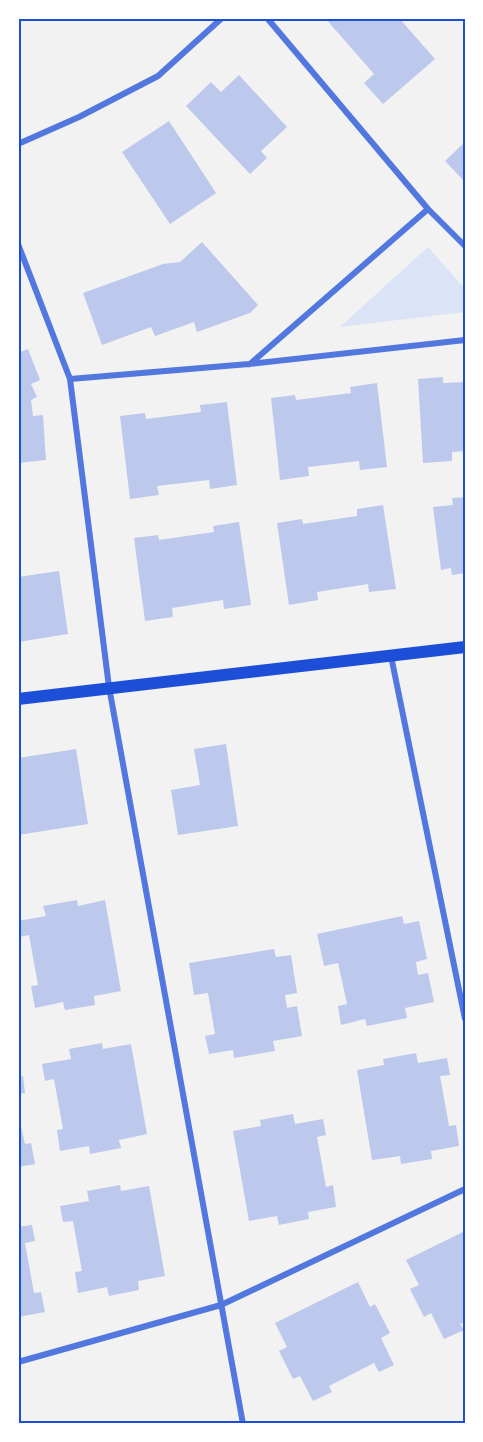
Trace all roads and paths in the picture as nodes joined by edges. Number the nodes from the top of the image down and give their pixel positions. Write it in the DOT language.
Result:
graph roads {
  1 [pos="222,18"];
  2 [pos="267,18"];
  3 [pos="18,144"];
  4 [pos="429,209"];
  5 [pos="18,244"];
  6 [pos="465,246"];
  7 [pos="465,340"];
  8 [pos="249,364"];
  9 [pos="70,379"];
  10 [pos="465,647"];
  11 [pos="391,655"];
  12 [pos="109,687"];
  13 [pos="18,699"];
  14 [pos="465,979"];
  15 [pos="457,980"];
  16 [pos="465,1019"];
  17 [pos="465,1189"];
  18 [pos="221,1305"];
  19 [pos="18,1362"];
  20 [pos="243,1424"];
  1 -- 3 [label="street"];
  2 -- 4 [label="street"];
  4 -- 6 [label="street"];
  4 -- 8 [label="street"];
  5 -- 9 [label="street"];
  7 -- 8 [label="street"];
  8 -- 9 [label="street"];
  9 -- 12 [label="street"];
  10 -- 11 [label="main road"];
  11 -- 12 [label="main road"];
  11 -- 15 [label="street"];
  12 -- 13 [label="main road"];
  12 -- 18 [label="street"];
  14 -- 15 [label="street"];
  15 -- 16 [label="street"];
  17 -- 18 [label="street"];
  18 -- 19 [label="street"];
  18 -- 20 [label="street"];
}
